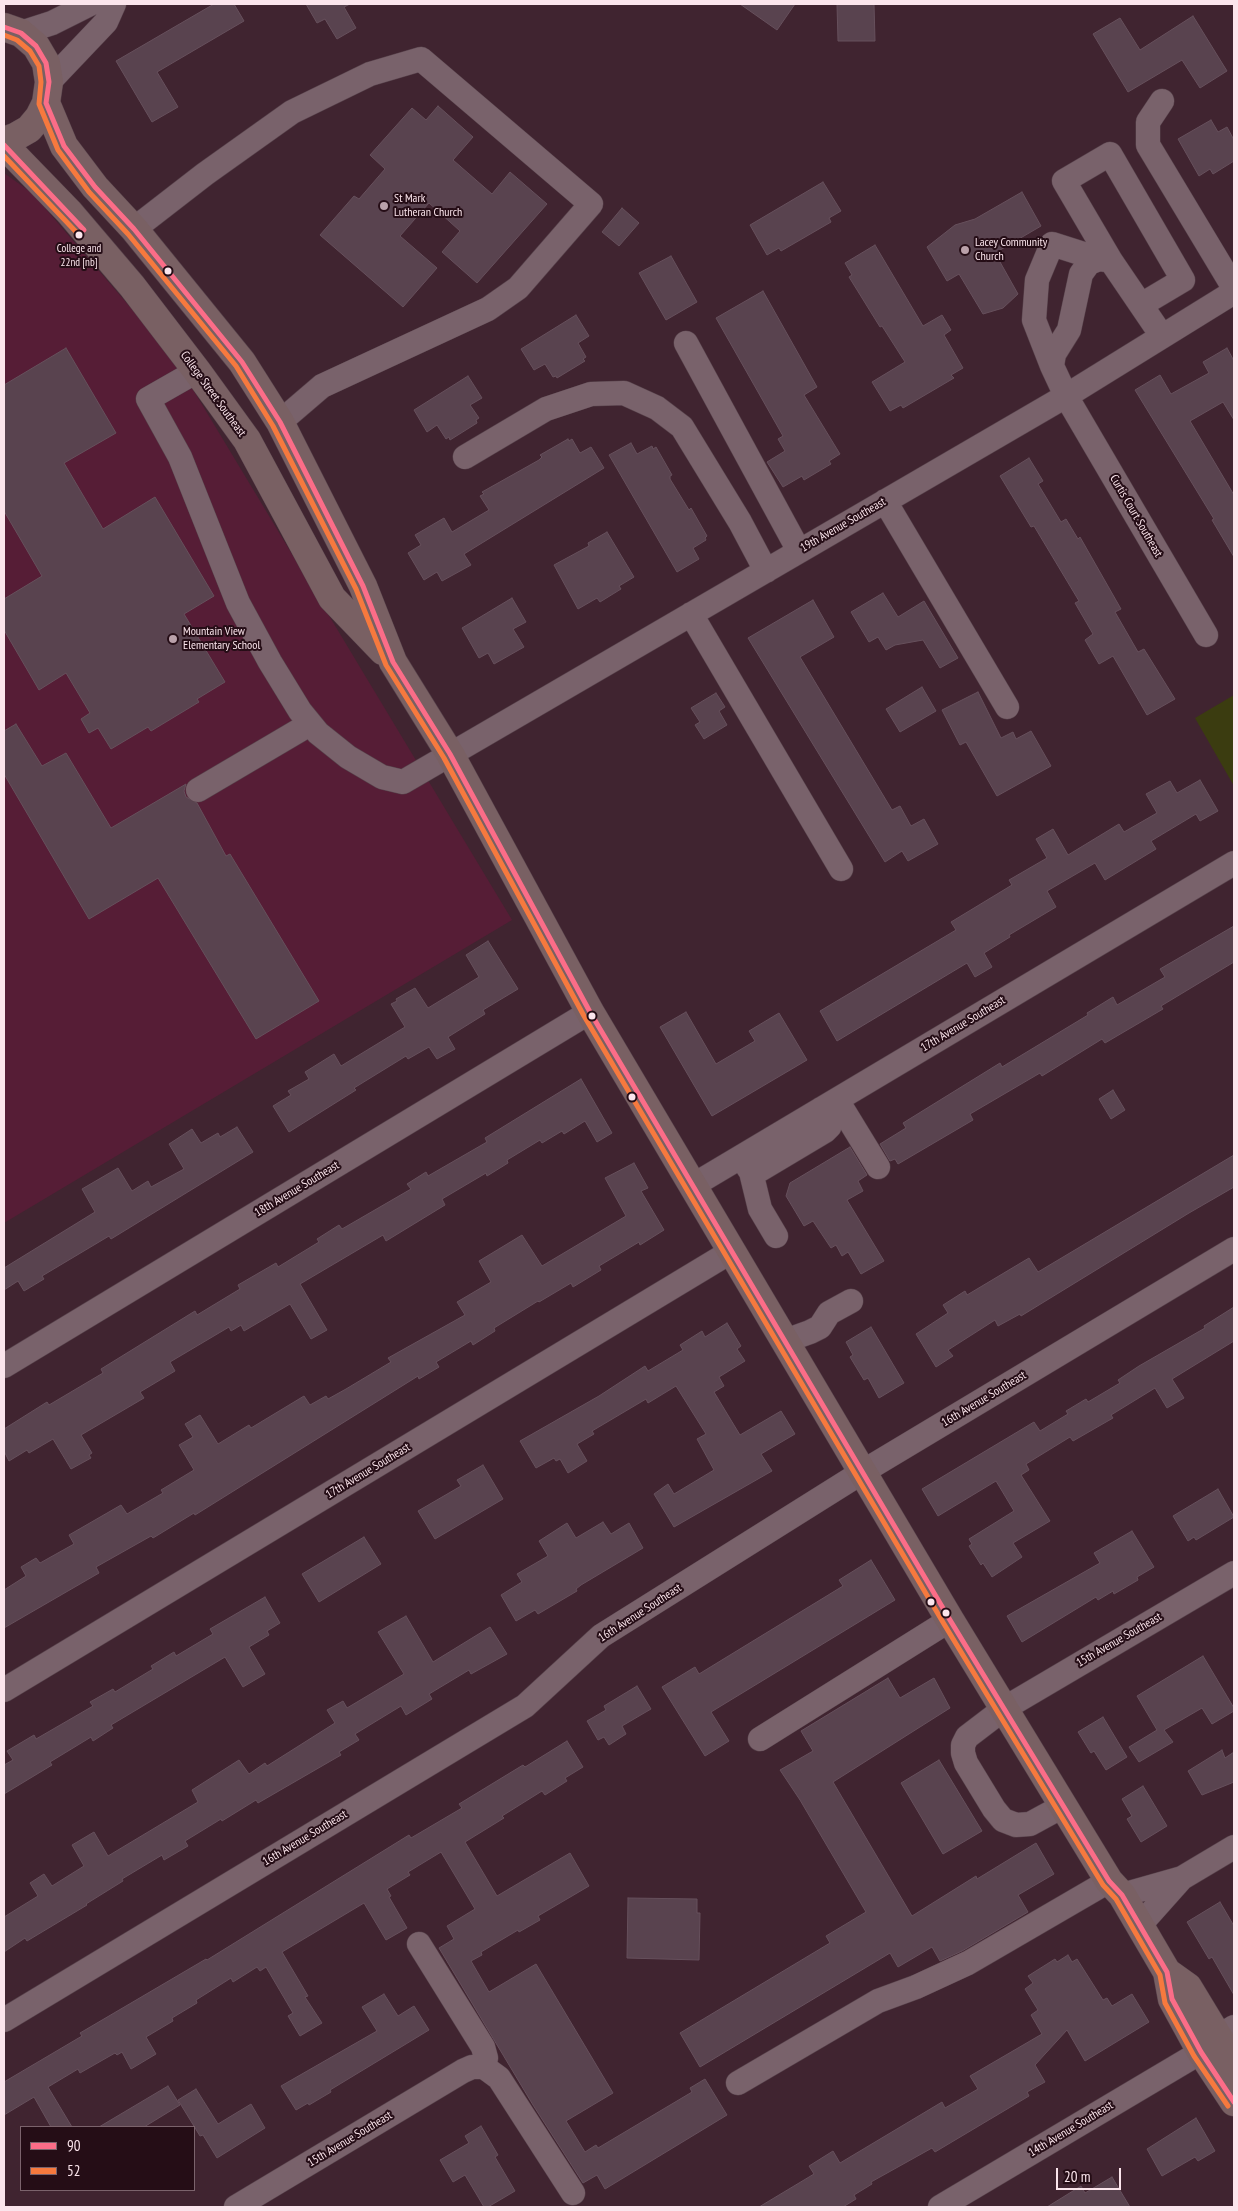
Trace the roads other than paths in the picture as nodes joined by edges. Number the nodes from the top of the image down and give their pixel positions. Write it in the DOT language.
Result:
graph roads {
  1 [pos="90,4"];
  2 [pos="114,4"];
  3 [pos="12,30"];
  4 [pos="48,93"];
  5 [pos="1162,102"];
  6 [pos="4,141"];
  7 [pos="4,145"];
  8 [pos="134,229"];
  9 [pos="1105,260"];
  10 [pos="1234,288"];
  11 [pos="1234,292"];
  12 [pos="1140,305"];
  13 [pos="1162,336"];
  14 [pos="686,343"];
  15 [pos="1052,366"];
  16 [pos="198,371"];
  17 [pos="1066,396"];
  18 [pos="280,422"];
  19 [pos="465,458"];
  20 [pos="885,501"];
  21 [pos="799,551"];
  22 [pos="766,571"];
  23 [pos="691,614"];
  24 [pos="1206,635"];
  25 [pos="393,662"];
  26 [pos="1007,707"];
  27 [pos="310,724"];
  28 [pos="450,754"];
  29 [pos="198,790"];
  30 [pos="1234,863"];
  31 [pos="841,869"];
  32 [pos="590,1012"];
  33 [pos="829,1104"];
  34 [pos="746,1164"];
  35 [pos="878,1167"];
  36 [pos="692,1186"];
  37 [pos="776,1236"];
  38 [pos="1234,1249"];
  39 [pos="732,1251"];
  40 [pos="851,1301"];
  41 [pos="785,1341"];
  42 [pos="4,1366"];
  43 [pos="864,1472"];
  44 [pos="1234,1572"];
  45 [pos="950,1620"];
  46 [pos="4,1690"];
  47 [pos="1005,1708"];
  48 [pos="760,1739"];
  49 [pos="1063,1806"];
  50 [pos="1234,1847"];
  51 [pos="1182,1878"];
  52 [pos="1116,1888"];
  53 [pos="1140,1925"];
  54 [pos="419,1944"];
  55 [pos="4,2020"];
  56 [pos="1218,2038"];
  57 [pos="1234,2063"];
  58 [pos="474,2069"];
  59 [pos="738,2083"];
  60 [pos="1234,2102"];
  61 [pos="573,2193"];
  62 [pos="249,2204"];
  63 [pos="940,2207"];
  1 -- 3 [label="street"];
  2 -- 4 [label="street"];
  3 -- 4 [label="main road, College Street Southeast"];
  4 -- 6 [label="main road"];
  4 -- 8 [label="main road, College Street Southeast"];
  5 -- 10 [label="street"];
  7 -- 16 [label="main road, College Street Southeast"];
  8 -- 18 [label="main road, College Street Southeast"];
  8 -- 18 [label="street"];
  9 -- 12 [label="street"];
  9 -- 12 [label="street"];
  9 -- 15 [label="street"];
  9 -- 15 [label="street, Curtis Court Southeast"];
  11 -- 13 [label="street, 19th Avenue Southeast"];
  12 -- 13 [label="street"];
  13 -- 17 [label="street, 19th Avenue Southeast"];
  14 -- 21 [label="street"];
  15 -- 17 [label="street, Curtis Court Southeast"];
  16 -- 25 [label="main road, College Street Southeast"];
  16 -- 27 [label="street"];
  17 -- 20 [label="street, 19th Avenue Southeast"];
  17 -- 24 [label="street, Curtis Court Southeast"];
  18 -- 25 [label="main road, College Street Southeast"];
  19 -- 22 [label="street"];
  20 -- 21 [label="street, 19th Avenue Southeast"];
  20 -- 26 [label="street"];
  21 -- 22 [label="street, 19th Avenue Southeast"];
  22 -- 23 [label="street, 19th Avenue Southeast"];
  23 -- 28 [label="street, 19th Avenue Southeast"];
  23 -- 31 [label="street"];
  25 -- 28 [label="main road, College Street Southeast"];
  27 -- 28 [label="street, 19th Avenue Southeast"];
  27 -- 29 [label="street"];
  28 -- 32 [label="main road, College Street Southeast"];
  30 -- 33 [label="street, 17th Avenue Southeast"];
  32 -- 36 [label="main road, College Street Southeast"];
  32 -- 42 [label="street, 18th Avenue Southeast"];
  33 -- 34 [label="street, 17th Avenue Southeast"];
  33 -- 35 [label="street"];
  34 -- 36 [label="street, 17th Avenue Southeast"];
  34 -- 37 [label="street"];
  36 -- 39 [label="main road, College Street Southeast"];
  38 -- 43 [label="street, 16th Avenue Southeast"];
  39 -- 41 [label="main road, College Street Southeast"];
  39 -- 46 [label="street, 17th Avenue Southeast"];
  40 -- 41 [label="street"];
  41 -- 43 [label="main road, College Street Southeast"];
  43 -- 45 [label="main road, College Street Southeast"];
  43 -- 55 [label="street, 16th Avenue Southeast"];
  44 -- 47 [label="street, 15th Avenue Southeast"];
  45 -- 47 [label="main road, College Street Southeast"];
  45 -- 48 [label="street"];
  47 -- 49 [label="main road, College Street Southeast"];
  47 -- 49 [label="street, 15th Avenue Southeast"];
  49 -- 52 [label="main road, College Street Southeast"];
  50 -- 51 [label="street"];
  51 -- 52 [label="street"];
  51 -- 53 [label="street"];
  52 -- 53 [label="main road, College Street Southeast"];
  52 -- 59 [label="street"];
  53 -- 56 [label="main road, College Street Southeast"];
  54 -- 58 [label="street"];
  56 -- 57 [label="main road, College Street Southeast"];
  56 -- 60 [label="main road, College Street Southeast"];
  56 -- 63 [label="street, 14th Avenue Southeast"];
  58 -- 61 [label="street"];
  58 -- 62 [label="street, 15th Avenue Southeast"];
}
